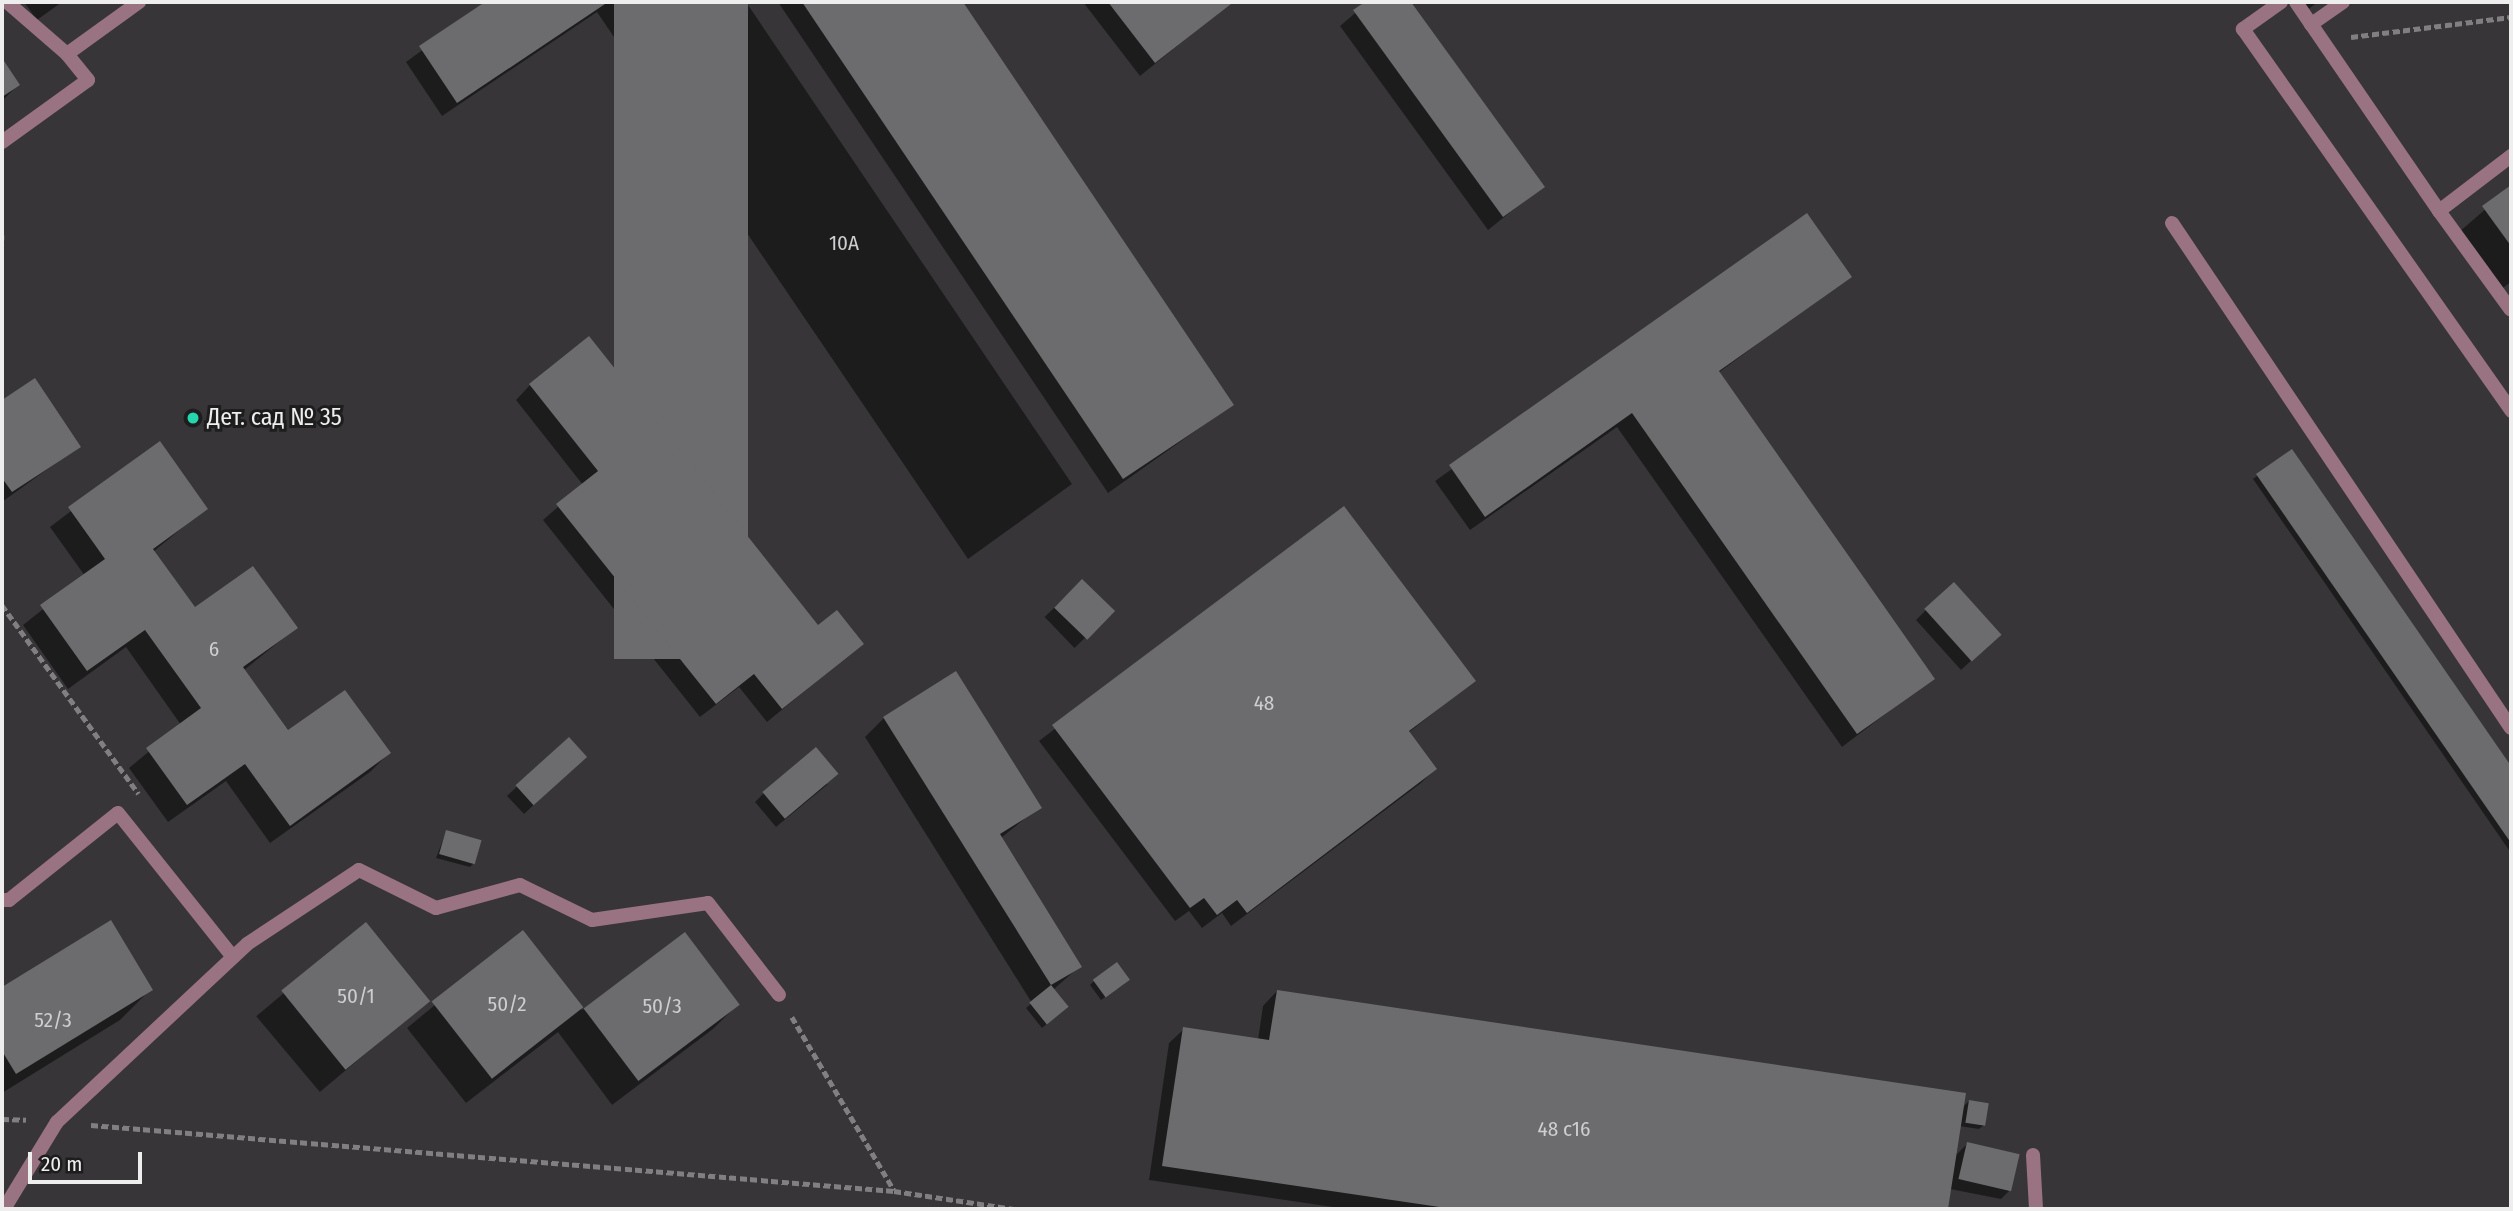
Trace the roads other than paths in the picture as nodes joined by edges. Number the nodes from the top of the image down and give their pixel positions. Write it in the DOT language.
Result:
graph roads {
  1 [pos="7,2"];
  2 [pos="139,2"];
  3 [pos="2281,2"];
  4 [pos="2296,2"];
  5 [pos="2343,2"];
  6 [pos="2311,24"];
  7 [pos="67,54"];
  8 [pos="2,142"];
  9 [pos="2511,156"];
  10 [pos="2440,211"];
  11 [pos="2172,223"];
  12 [pos="2511,310"];
  13 [pos="2511,411"];
  14 [pos="2511,727"];
  15 [pos="2,900"];
  16 [pos="233,957"];
  17 [pos="779,995"];
  18 [pos="2033,1155"];
  19 [pos="4,1209"];
  20 [pos="2036,1209"];
  1 -- 7 [label="lane"];
  2 -- 7 [label="lane"];
  3 -- 13 [label="lane"];
  4 -- 6 [label="lane"];
  5 -- 6 [label="lane"];
  6 -- 10 [label="lane"];
  7 -- 8 [label="lane"];
  9 -- 10 [label="lane"];
  10 -- 12 [label="lane"];
  11 -- 14 [label="lane"];
  15 -- 16 [label="lane"];
  16 -- 17 [label="lane"];
  16 -- 19 [label="lane"];
  18 -- 20 [label="lane"];
}
